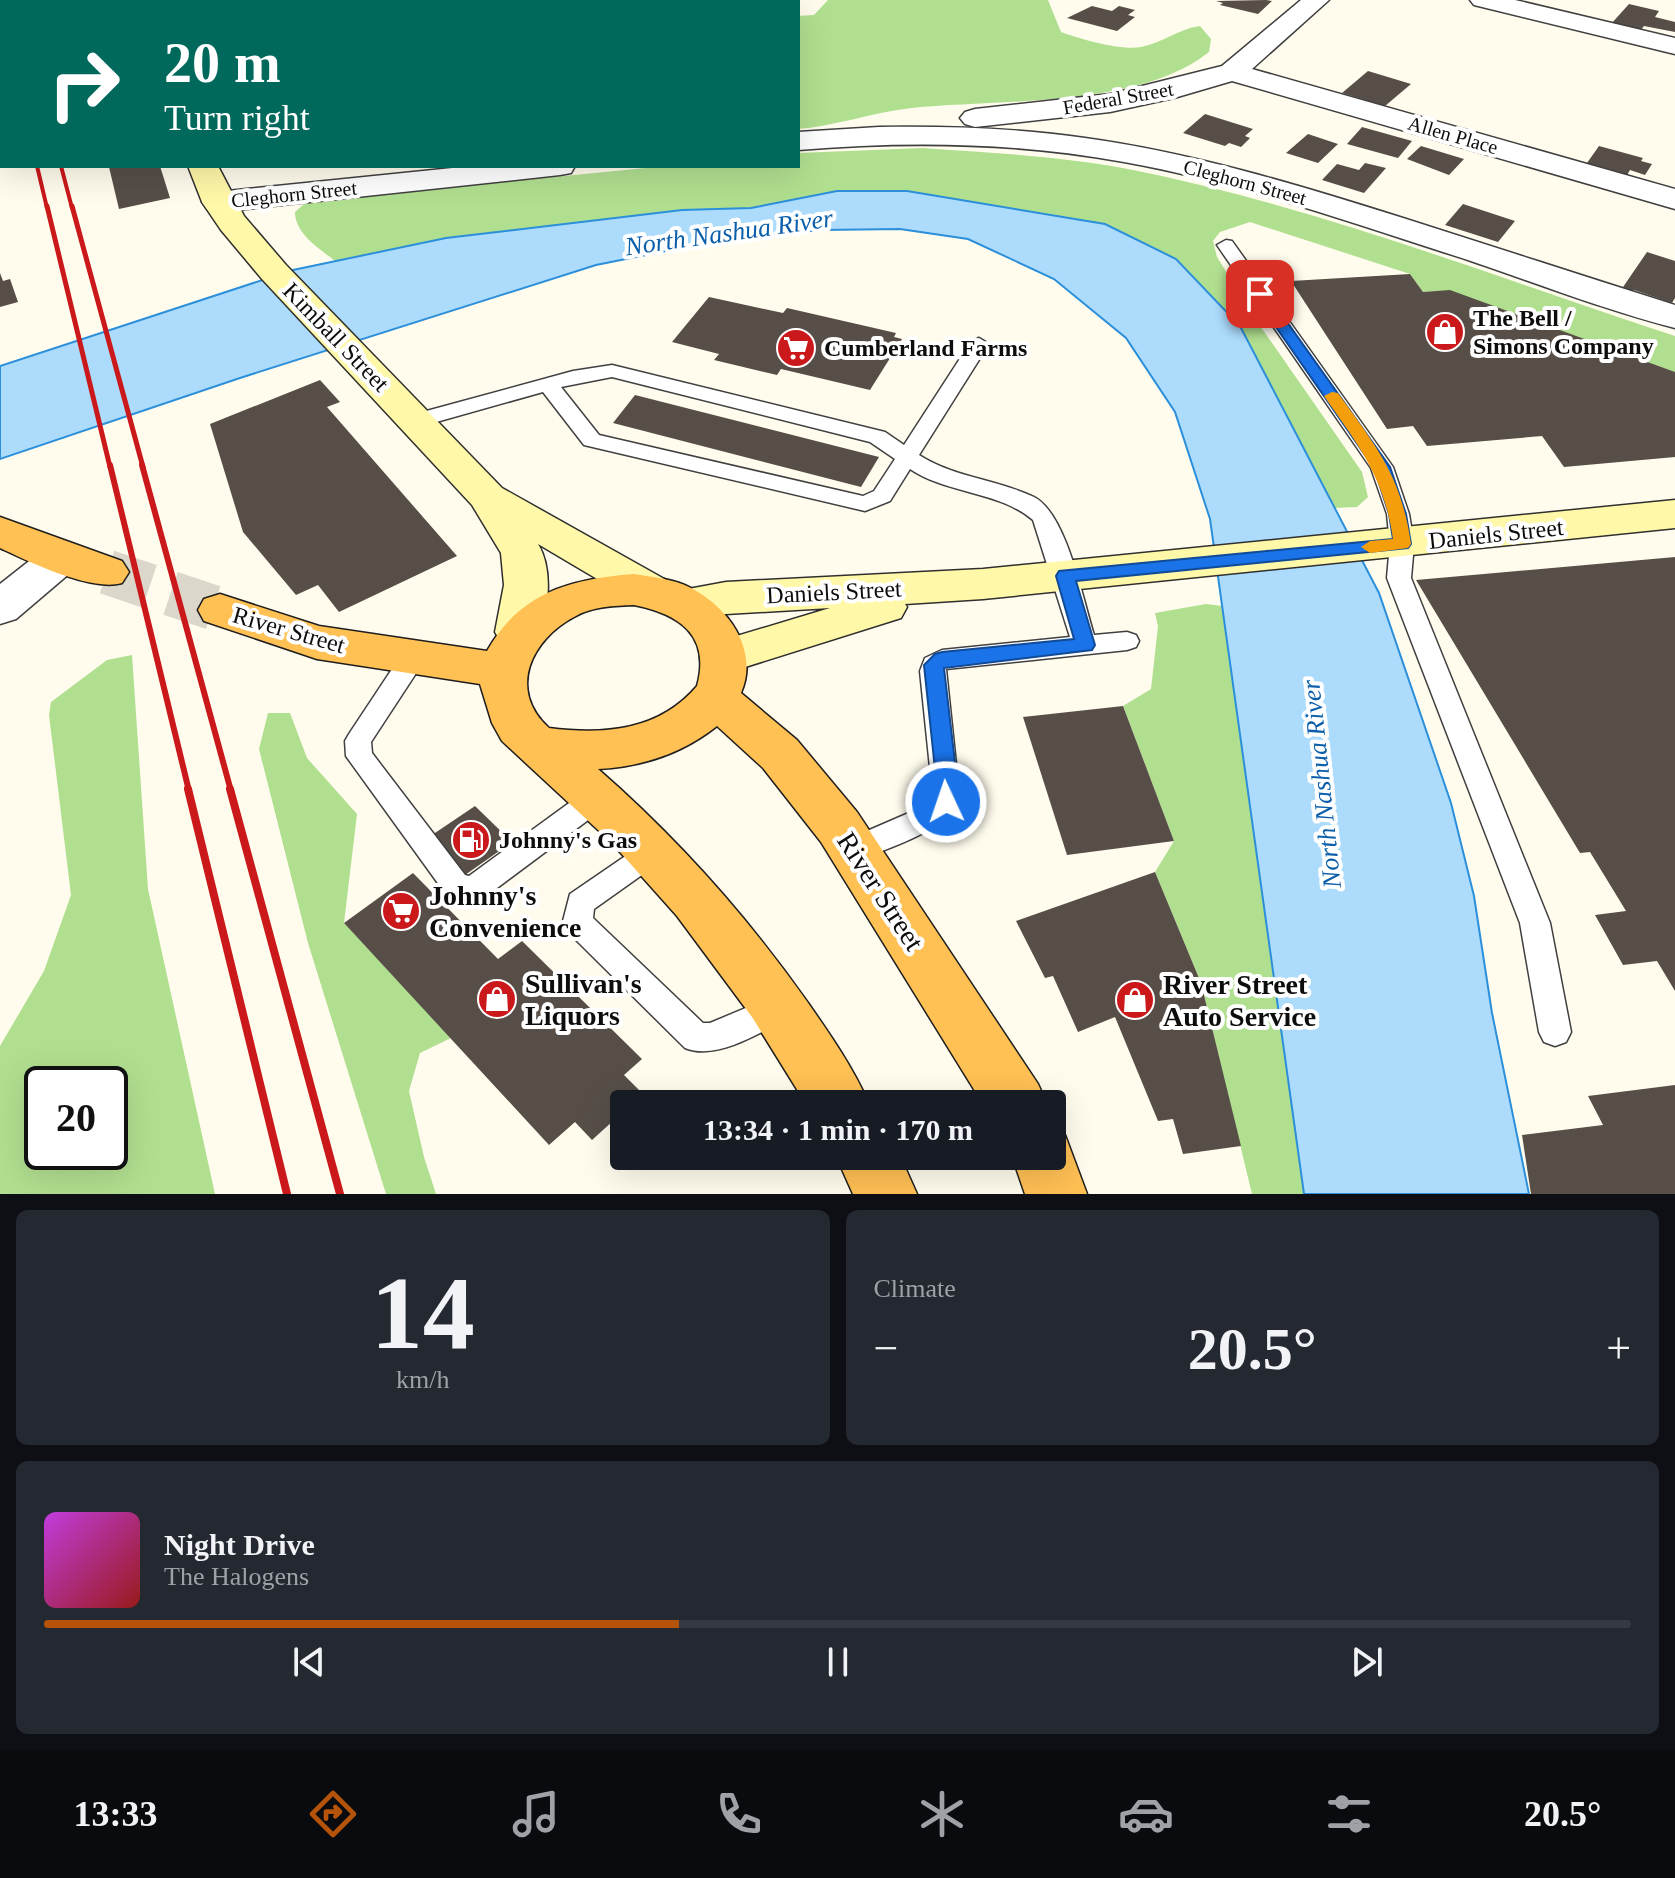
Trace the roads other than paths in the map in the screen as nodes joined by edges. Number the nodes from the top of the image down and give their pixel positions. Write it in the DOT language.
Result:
graph roads {
  1 [pos="1316,0"];
  2 [pos="1483,0"];
  3 [pos="1675,46"];
  4 [pos="1232,72"];
  5 [pos="894,134"];
  6 [pos="800,141"];
  7 [pos="204,168"];
  8 [pos="541,168"];
  9 [pos="1675,199"];
  10 [pos="218,202"];
  11 [pos="1226,245"];
  12 [pos="1675,317"];
  13 [pos="979,344"];
  14 [pos="548,384"];
  15 [pos="415,421"];
  16 [pos="905,455"];
  17 [pos="487,496"];
  18 [pos="1675,514"];
  19 [pos="3,537"];
  20 [pos="1389,545"];
  21 [pos="62,557"];
  22 [pos="107,572"];
  23 [pos="1065,576"];
  24 [pos="983,584"];
  25 [pos="668,598"];
  26 [pos="0,608"];
  27 [pos="220,610"];
  28 [pos="1127,641"];
  29 [pos="1085,645"];
  30 [pos="510,651"];
  31 [pos="413,658"];
  32 [pos="720,678"];
  33 [pos="538,745"];
  34 [pos="597,798"];
  35 [pos="854,849"];
  36 [pos="653,852"];
  37 [pos="779,1008"];
  38 [pos="1555,1032"];
  39 [pos="830,1090"];
  40 [pos="1008,1090"];
  41 [pos="874,1170"];
  42 [pos="1048,1170"];
  43 [pos="886,1194"];
  44 [pos="1056,1194"];
  1 -- 4 [label="street, Federal Street"];
  2 -- 3 [label="street"];
  4 -- 5 [label="street, Federal Street"];
  4 -- 9 [label="street, Allen Place"];
  5 -- 6 [label="street, Cleghorn Street"];
  5 -- 12 [label="street, Cleghorn Street"];
  7 -- 10 [label="main road, Kimball Street"];
  8 -- 10 [label="street, Cleghorn Street"];
  10 -- 15 [label="main road, Kimball Street"];
  11 -- 20 [label="lane"];
  13 -- 16 [label="lane"];
  14 -- 15 [label="lane"];
  14 -- 16 [label="lane"];
  14 -- 16 [label="lane"];
  15 -- 17 [label="main road, Kimball Street"];
  16 -- 23 [label="lane"];
  17 -- 25 [label="main road, Kimball Street"];
  17 -- 30 [label="main road, Kimball Street"];
  18 -- 20 [label="main road, Daniels Street"];
  19 -- 21 [label="highway"];
  20 -- 23 [label="main road, Daniels Street"];
  20 -- 38 [label="lane"];
  21 -- 22 [label="highway"];
  21 -- 26 [label="street"];
  23 -- 24 [label="main road, Daniels Street"];
  23 -- 29 [label="lane"];
  24 -- 25 [label="main road, Daniels Street"];
  24 -- 32 [label="main road, Daniels Street"];
  25 -- 30 [label="highway"];
  25 -- 32 [label="highway"];
  27 -- 31 [label="highway, River Street"];
  28 -- 29 [label="lane"];
  29 -- 35 [label="lane"];
  30 -- 31 [label="highway, River Street"];
  30 -- 33 [label="highway"];
  31 -- 34 [label="lane"];
  32 -- 33 [label="highway"];
  32 -- 35 [label="highway, River Street"];
  33 -- 34 [label="highway"];
  34 -- 36 [label="highway"];
  35 -- 40 [label="highway, River Street"];
  36 -- 37 [label="highway"];
  36 -- 37 [label="lane"];
  37 -- 39 [label="highway"];
  41 -- 43 [label="highway"];
  42 -- 44 [label="highway"];
}
